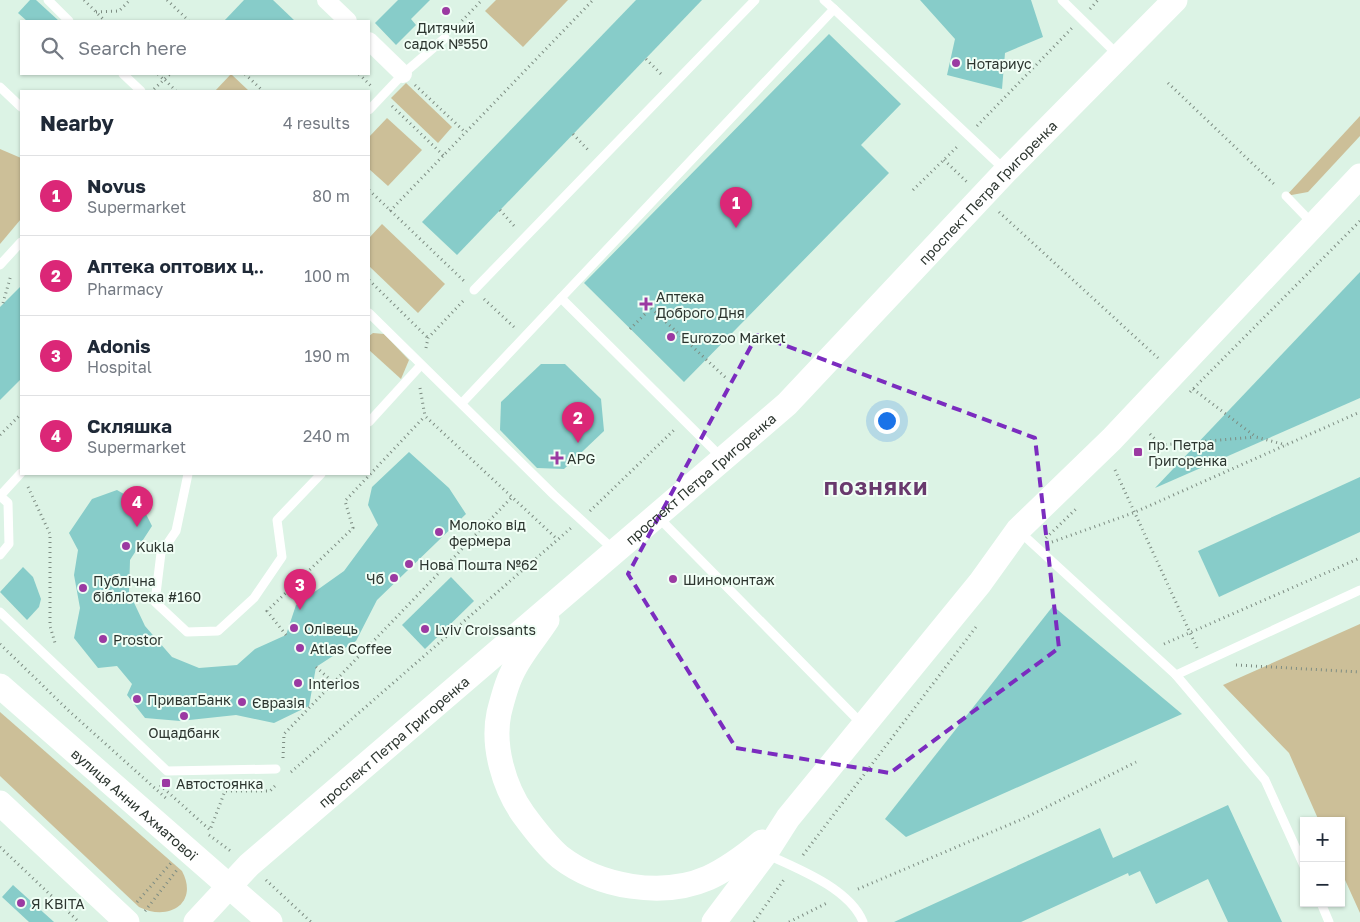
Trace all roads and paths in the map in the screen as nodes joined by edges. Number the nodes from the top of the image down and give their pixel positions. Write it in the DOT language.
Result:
graph roads {
  1 [pos="48,0"];
  2 [pos="84,0"];
  3 [pos="130,0"];
  4 [pos="167,0"];
  5 [pos="176,0"];
  6 [pos="326,0"];
  7 [pos="482,0"];
  8 [pos="593,0"];
  9 [pos="755,0"];
  10 [pos="824,0"];
  11 [pos="1062,0"];
  12 [pos="1098,0"];
  13 [pos="1175,0"];
  14 [pos="171,4"];
  15 [pos="834,9"];
  16 [pos="96,12"];
  17 [pos="1080,19"];
  18 [pos="68,20"];
  19 [pos="104,20"];
  20 [pos="188,20"];
  21 [pos="347,20"];
  22 [pos="445,38"];
  23 [pos="370,42"];
  24 [pos="1120,56"];
  25 [pos="646,59"];
  26 [pos="403,74"];
  27 [pos="124,75"];
  28 [pos="159,75"];
  29 [pos="169,75"];
  30 [pos="246,75"];
  31 [pos="360,75"];
  32 [pos="164,80"];
  33 [pos="1168,83"];
  34 [pos="672,86"];
  35 [pos="0,87"];
  36 [pos="137,90"];
  37 [pos="153,90"];
  38 [pos="175,90"];
  39 [pos="262,90"];
  40 [pos="382,96"];
  41 [pos="20,106"];
  42 [pos="370,109"];
  43 [pos="466,133"];
  44 [pos="574,134"];
  45 [pos="968,136"];
  46 [pos="444,156"];
  47 [pos="944,160"];
  48 [pos="599,161"];
  49 [pos="1006,171"];
  50 [pos="1360,176"];
  51 [pos="913,190"];
  52 [pos="370,191"];
  53 [pos="1286,196"];
  54 [pos="982,197"];
  55 [pos="500,210"];
  56 [pos="390,211"];
  57 [pos="1360,221"];
  58 [pos="1314,226"];
  59 [pos="525,238"];
  60 [pos="20,243"];
  61 [pos="0,265"];
  62 [pos="13,268"];
  63 [pos="370,281"];
  64 [pos="474,290"];
  65 [pos="561,298"];
  66 [pos="3,303"];
  67 [pos="370,317"];
  68 [pos="630,329"];
  69 [pos="524,336"];
  70 [pos="428,338"];
  71 [pos="421,365"];
  72 [pos="1174,373"];
  73 [pos="726,378"];
  74 [pos="1193,389"];
  75 [pos="1187,396"];
  76 [pos="462,403"];
  77 [pos="1360,412"];
  78 [pos="20,415"];
  79 [pos="425,416"];
  80 [pos="685,420"];
  81 [pos="370,421"];
  82 [pos="1156,428"];
  83 [pos="0,434"];
  84 [pos="1150,434"];
  85 [pos="1256,437"];
  86 [pos="1144,440"];
  87 [pos="1286,445"];
  88 [pos="724,460"];
  89 [pos="1120,466"];
  90 [pos="20,474"];
  91 [pos="370,474"];
  92 [pos="188,475"];
  93 [pos="319,475"];
  94 [pos="369,475"];
  95 [pos="26,484"];
  96 [pos="0,496"];
  97 [pos="513,496"];
  98 [pos="1079,506"];
  99 [pos="1133,513"];
  100 [pos="656,516"];
  101 [pos="582,519"];
  102 [pos="1018,530"];
  103 [pos="1037,548"];
  104 [pos="614,550"];
  105 [pos="0,555"];
  106 [pos="1360,558"];
  107 [pos="1360,590"];
  108 [pos="566,593"];
  109 [pos="0,612"];
  110 [pos="978,626"];
  111 [pos="1190,631"];
  112 [pos="286,635"];
  113 [pos="0,644"];
  114 [pos="1150,650"];
  115 [pos="1202,662"];
  116 [pos="316,667"];
  117 [pos="1360,672"];
  118 [pos="64,674"];
  119 [pos="1176,675"];
  120 [pos="334,683"];
  121 [pos="0,686"];
  122 [pos="69,711"];
  123 [pos="864,726"];
  124 [pos="283,761"];
  125 [pos="1136,762"];
  126 [pos="276,769"];
  127 [pos="290,773"];
  128 [pos="282,779"];
  129 [pos="0,803"];
  130 [pos="786,822"];
  131 [pos="210,830"];
  132 [pos="0,847"];
  133 [pos="188,849"];
  134 [pos="765,854"];
  135 [pos="1302,862"];
  136 [pos="249,865"];
  137 [pos="794,867"];
  138 [pos="230,886"];
  139 [pos="844,895"];
  140 [pos="1323,907"];
  141 [pos="131,919"];
  142 [pos="80,922"];
  143 [pos="196,922"];
  144 [pos="270,922"];
  145 [pos="311,922"];
  146 [pos="714,922"];
  147 [pos="754,922"];
  148 [pos="789,922"];
  149 [pos="863,922"];
  150 [pos="1329,922"];
  1 -- 18 [label="lane"];
  2 -- 16 [label="path"];
  3 -- 16 [label="path"];
  4 -- 14 [label="path"];
  5 -- 14 [label="path"];
  6 -- 21 [label="street"];
  7 -- 22 [label="path"];
  8 -- 43 [label="path"];
  9 -- 34 [label="lane"];
  10 -- 15 [label="lane"];
  11 -- 17 [label="lane"];
  12 -- 17 [label="path"];
  13 -- 24 [label="main road, проспект Петра Григоренка"];
  14 -- 20 [label="path"];
  15 -- 45 [label="lane"];
  15 -- 65 [label="lane"];
  16 -- 19 [label="path"];
  17 -- 24 [label="lane"];
  17 -- 45 [label="path"];
  22 -- 26 [label="lane"];
  23 -- 26 [label="street"];
  24 -- 49 [label="main road, проспект Петра Григоренка"];
  25 -- 34 [label="path"];
  26 -- 40 [label="lane"];
  26 -- 43 [label="path"];
  27 -- 36 [label="lane"];
  28 -- 32 [label="path"];
  29 -- 32 [label="path"];
  30 -- 39 [label="path"];
  31 -- 40 [label="path"];
  32 -- 37 [label="path"];
  32 -- 38 [label="path"];
  33 -- 53 [label="path"];
  34 -- 48 [label="lane"];
  35 -- 41 [label="lane"];
  40 -- 42 [label="lane"];
  40 -- 46 [label="path"];
  43 -- 46 [label="path"];
  44 -- 48 [label="path"];
  45 -- 47 [label="path"];
  45 -- 49 [label="lane"];
  46 -- 56 [label="path"];
  47 -- 51 [label="path"];
  47 -- 54 [label="path"];
  48 -- 59 [label="lane"];
  49 -- 54 [label="main road, проспект Петра Григоренка"];
  50 -- 58 [label="main road"];
  52 -- 56 [label="path"];
  53 -- 58 [label="lane"];
  54 -- 72 [label="path"];
  54 -- 88 [label="main road, проспект Петра Григоренка"];
  55 -- 59 [label="path"];
  56 -- 64 [label="path"];
  57 -- 74 [label="path"];
  58 -- 72 [label="main road"];
  59 -- 64 [label="lane"];
  60 -- 61 [label="lane"];
  62 -- 66 [label="path"];
  63 -- 70 [label="path"];
  64 -- 69 [label="path"];
  65 -- 69 [label="lane"];
  65 -- 80 [label="lane"];
  67 -- 71 [label="lane"];
  68 -- 73 [label="path"];
  69 -- 76 [label="lane"];
  71 -- 76 [label="lane"];
  71 -- 81 [label="lane"];
  72 -- 74 [label="path"];
  72 -- 102 [label="main road"];
  74 -- 75 [label="path"];
  74 -- 85 [label="path"];
  76 -- 101 [label="lane"];
  77 -- 87 [label="path"];
  78 -- 83 [label="path"];
  79 -- 91 [label="path"];
  80 -- 88 [label="lane"];
  80 -- 101 [label="path"];
  82 -- 84 [label="path"];
  84 -- 85 [label="path"];
  84 -- 86 [label="path"];
  85 -- 87 [label="path"];
  87 -- 99 [label="path"];
  88 -- 100 [label="main road, проспект Петра Григоренка"];
  89 -- 99 [label="path"];
  90 -- 96 [label="lane"];
  92 -- 93 [label="lane"];
  94 -- 112 [label="path"];
  95 -- 118 [label="path"];
  96 -- 105 [label="lane"];
  97 -- 120 [label="path"];
  98 -- 103 [label="path"];
  99 -- 103 [label="path"];
  99 -- 111 [label="path"];
  100 -- 104 [label="main road, проспект Петра Григоренка"];
  100 -- 123 [label="lane"];
  101 -- 104 [label="lane"];
  101 -- 127 [label="path"];
  102 -- 103 [label="lane"];
  102 -- 123 [label="main road"];
  103 -- 114 [label="lane"];
  104 -- 108 [label="main road, проспект Петра Григоренка"];
  106 -- 111 [label="path"];
  107 -- 115 [label="lane"];
  108 -- 130 [label="main road"];
  108 -- 136 [label="main road, проспект Петра Григоренка"];
  109 -- 118 [label="lane"];
  110 -- 137 [label="path"];
  111 -- 114 [label="path"];
  111 -- 115 [label="path"];
  113 -- 122 [label="path"];
  114 -- 119 [label="lane"];
  115 -- 117 [label="path"];
  115 -- 119 [label="lane"];
  116 -- 120 [label="path"];
  118 -- 122 [label="path"];
  118 -- 126 [label="lane"];
  119 -- 135 [label="lane"];
  120 -- 124 [label="path"];
  121 -- 133 [label="main road, вулиця Анни Ахматової"];
  122 -- 136 [label="path"];
  123 -- 130 [label="main road"];
  125 -- 139 [label="path"];
  128 -- 131 [label="path"];
  129 -- 141 [label="main road"];
  130 -- 134 [label="main road"];
  132 -- 142 [label="path"];
  133 -- 138 [label="main road, вулиця Анни Ахматової"];
  133 -- 141 [label="path"];
  133 -- 141 [label="path"];
  134 -- 137 [label="lane"];
  134 -- 146 [label="main road"];
  136 -- 138 [label="main road, проспект Петра Григоренка"];
  136 -- 145 [label="path"];
  137 -- 139 [label="lane"];
  137 -- 147 [label="path"];
  138 -- 143 [label="main road, проспект Петра Григоренка"];
  138 -- 144 [label="main road, вулиця Анни Ахматової"];
  139 -- 148 [label="path"];
  139 -- 149 [label="lane"];
  140 -- 150 [label="lane"];
}
